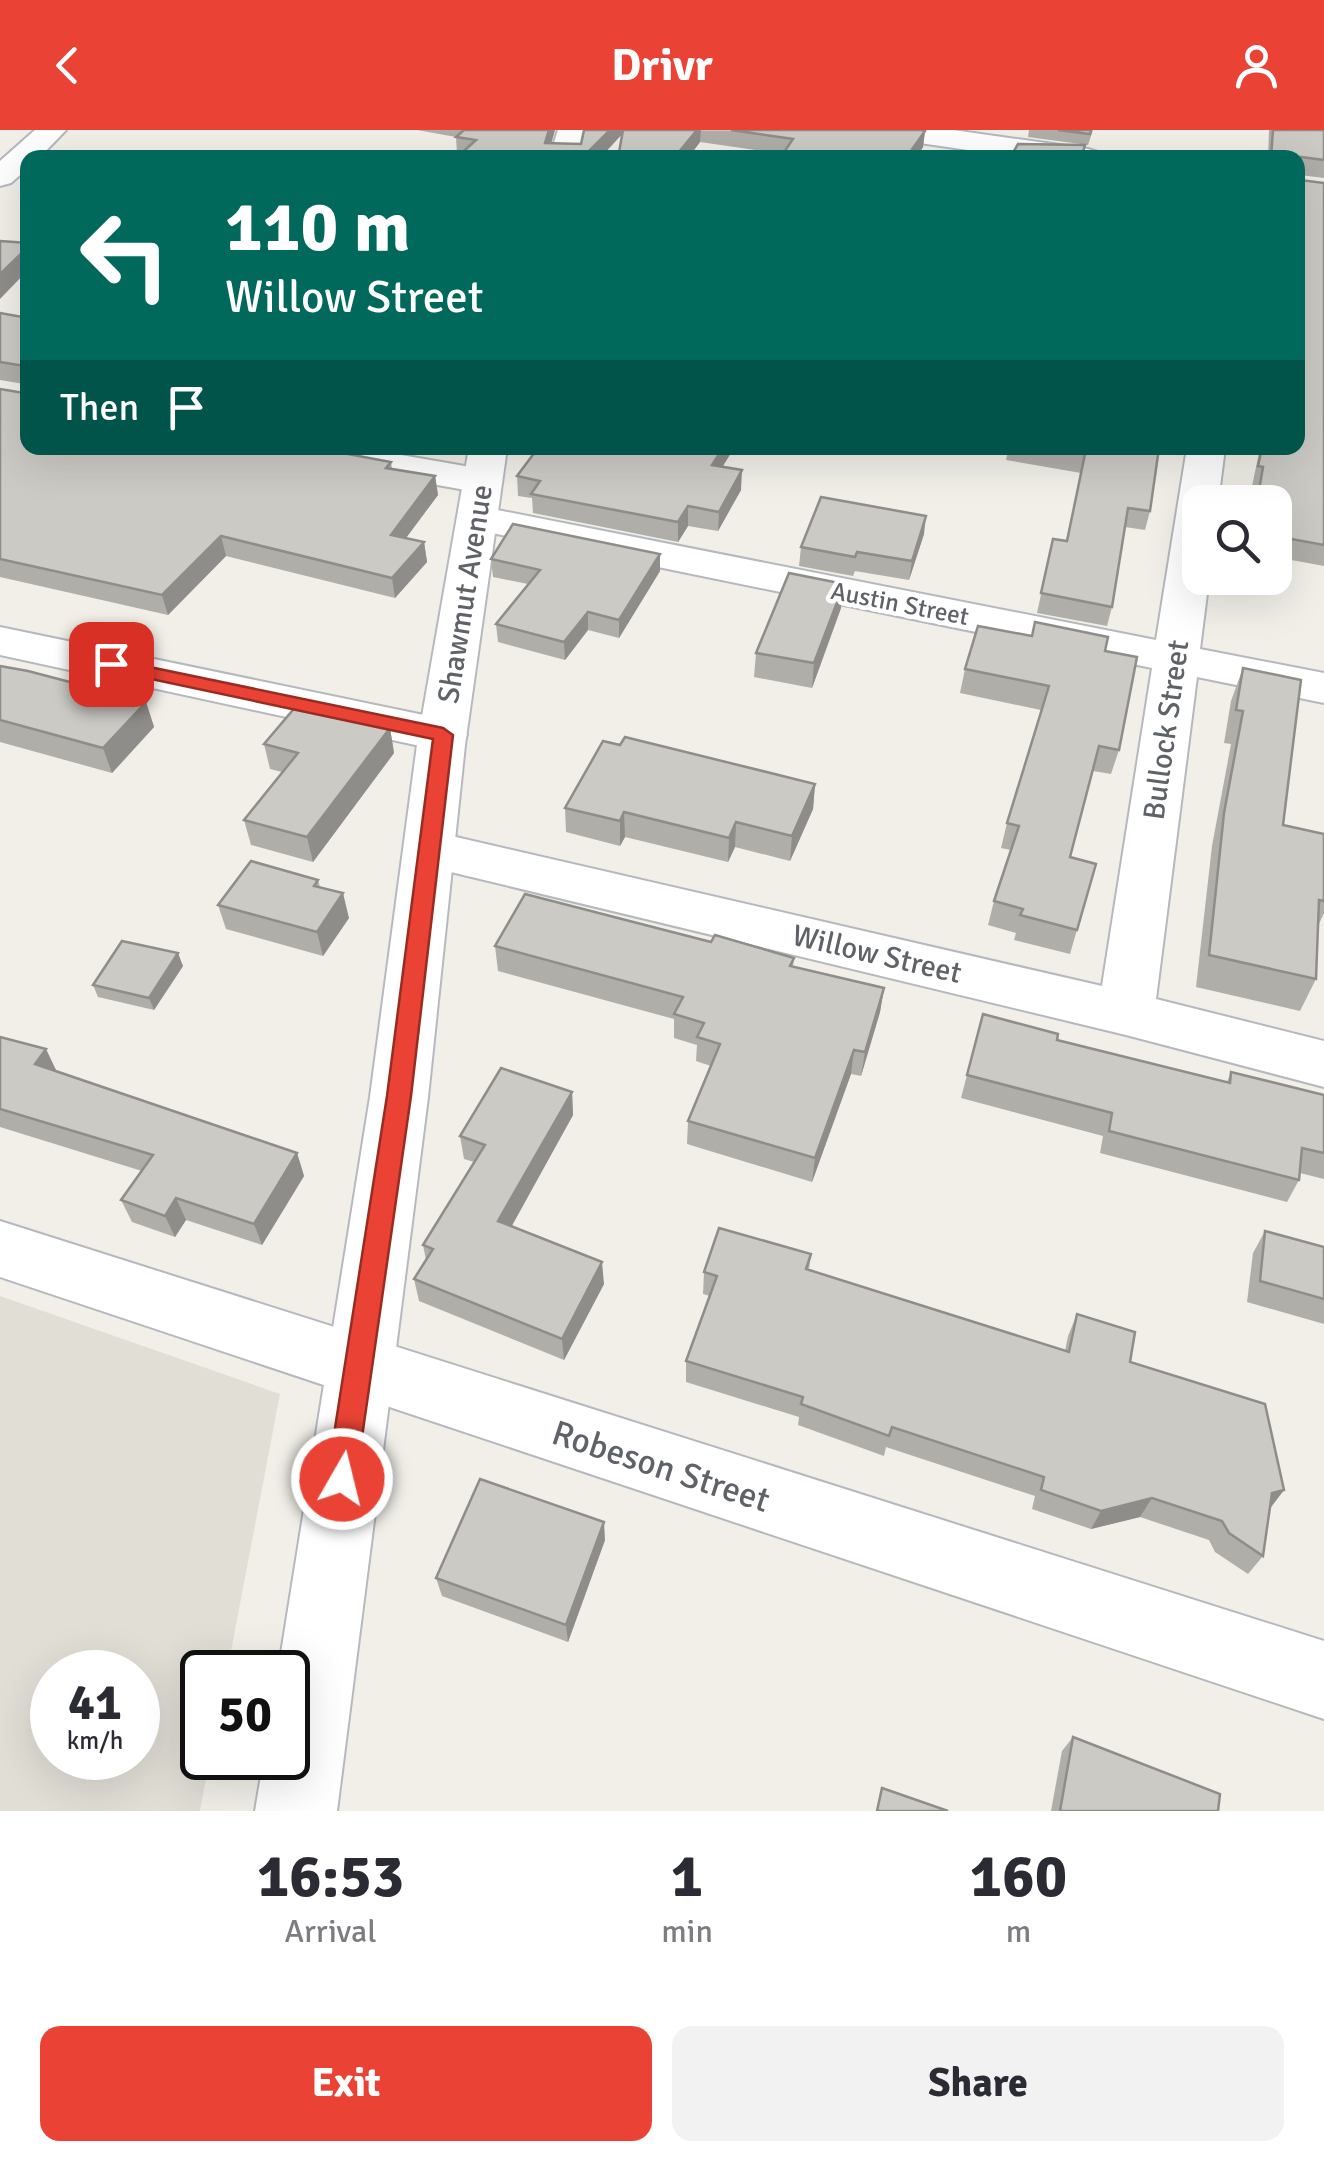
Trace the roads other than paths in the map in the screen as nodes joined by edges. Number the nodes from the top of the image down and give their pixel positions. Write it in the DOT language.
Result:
graph roads {
  1 [pos="52,130"];
  2 [pos="892,130"];
  3 [pos="930,132"];
  4 [pos="30,150"];
  5 [pos="1039,150"];
  6 [pos="20,159"];
  7 [pos="0,177"];
  8 [pos="336,455"];
  9 [pos="1205,455"];
  10 [pos="482,482"];
  11 [pos="0,641"];
  12 [pos="1176,658"];
  13 [pos="1324,688"];
  14 [pos="443,735"];
  15 [pos="430,849"];
  16 [pos="1126,1012"];
  17 [pos="1324,1064"];
  18 [pos="0,1248"];
  19 [pos="357,1368"];
  20 [pos="1324,1680"];
  21 [pos="296,1811"];
  1 -- 4 [label="street"];
  2 -- 3 [label="street"];
  3 -- 5 [label="street"];
  6 -- 7 [label="street"];
  8 -- 10 [label="street, Austin Street"];
  9 -- 12 [label="street, Bullock Street"];
  10 -- 12 [label="street, Austin Street"];
  10 -- 14 [label="street, Shawmut Avenue"];
  11 -- 14 [label="street"];
  12 -- 13 [label="street, Austin Street"];
  12 -- 16 [label="street, Bullock Street"];
  14 -- 15 [label="street, Shawmut Avenue"];
  15 -- 16 [label="street, Willow Street"];
  15 -- 19 [label="street, Shawmut Avenue"];
  16 -- 17 [label="street, Willow Street"];
  18 -- 19 [label="street, Robeson Street"];
  19 -- 20 [label="street, Robeson Street"];
  19 -- 21 [label="street, Shawmut Avenue"];
}
